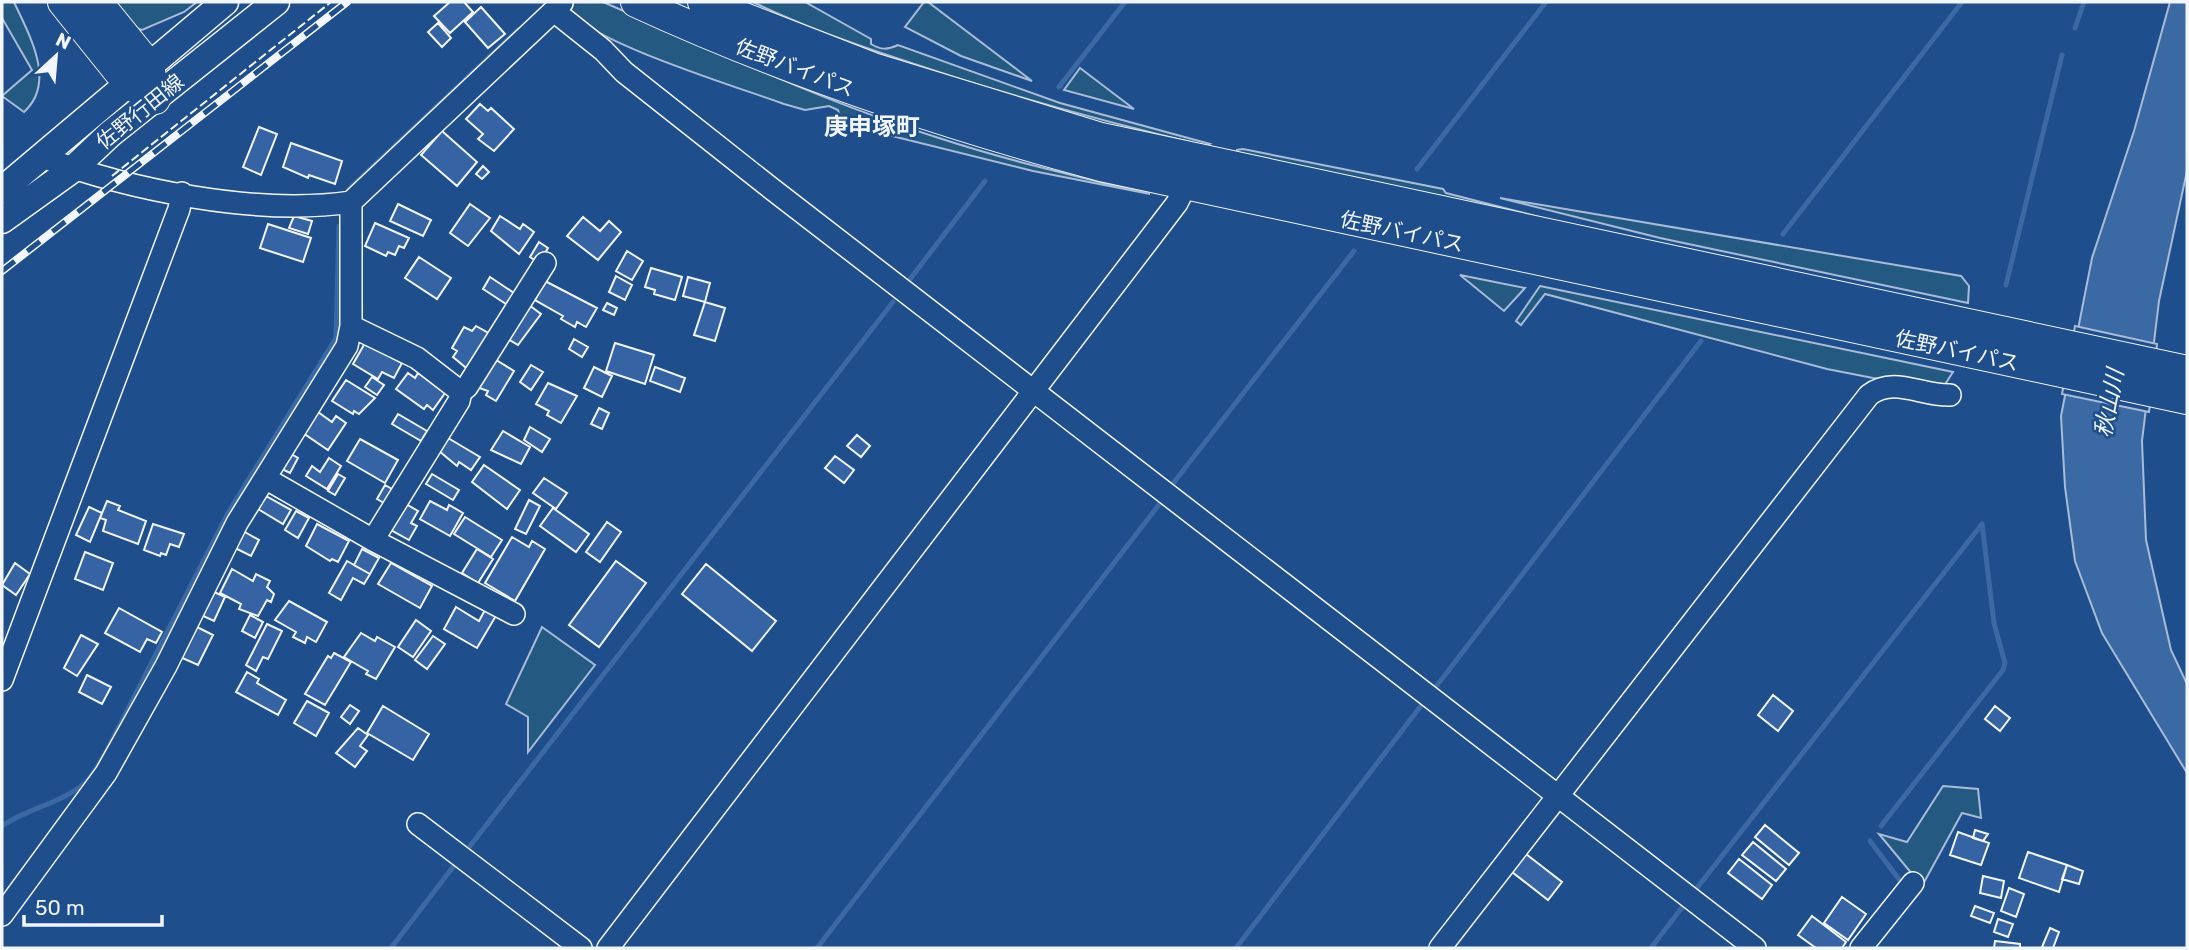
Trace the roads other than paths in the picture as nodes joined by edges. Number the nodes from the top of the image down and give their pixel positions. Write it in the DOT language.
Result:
graph roads {
  1 [pos="63,2"];
  2 [pos="97,2"];
  3 [pos="225,2"];
  4 [pos="276,2"];
  5 [pos="636,2"];
  6 [pos="709,4"];
  7 [pos="559,6"];
  8 [pos="139,75"];
  9 [pos="155,99"];
  10 [pos="42,157"];
  11 [pos="73,169"];
  12 [pos="1186,186"];
  13 [pos="10,188"];
  14 [pos="182,193"];
  15 [pos="351,202"];
  16 [pos="2,220"];
  17 [pos="545,263"];
  18 [pos="351,326"];
  19 [pos="2027,352"];
  20 [pos="2185,385"];
  21 [pos="461,392"];
  22 [pos="1033,393"];
  23 [pos="1950,395"];
  24 [pos="265,478"];
  25 [pos="373,540"];
  26 [pos="514,614"];
  27 [pos="2,680"];
  28 [pos="1557,795"];
  29 [pos="418,824"];
  30 [pos="1913,883"];
  31 [pos="2,915"];
  32 [pos="581,948"];
  33 [pos="608,948"];
  34 [pos="1440,948"];
  35 [pos="1755,948"];
  36 [pos="1861,948"];
  1 -- 8 [label="highway"];
  2 -- 8 [label="highway"];
  3 -- 8 [label="main road, 佐野行田線"];
  4 -- 9 [label="main road, 佐野行田線"];
  5 -- 12 [label="highway, 佐野バイパス"];
  6 -- 19 [label="highway, 佐野バイパス"];
  7 -- 15 [label="street"];
  7 -- 22 [label="street"];
  8 -- 9 [label="highway"];
  8 -- 10 [label="main road, 佐野行田線"];
  9 -- 11 [label="main road, 佐野行田線"];
  10 -- 11 [label="street"];
  10 -- 13 [label="main road, 佐野行田線"];
  11 -- 13 [label="main road, 佐野行田線"];
  11 -- 14 [label="street"];
  12 -- 19 [label="highway, 佐野バイパス"];
  12 -- 22 [label="street"];
  13 -- 16 [label="main road, 佐野行田線"];
  14 -- 15 [label="street"];
  14 -- 27 [label="street"];
  15 -- 18 [label="street"];
  17 -- 21 [label="street"];
  18 -- 21 [label="street"];
  18 -- 24 [label="street"];
  19 -- 20 [label="highway, 佐野バイパス"];
  21 -- 25 [label="street"];
  22 -- 28 [label="street"];
  22 -- 33 [label="street"];
  23 -- 28 [label="street"];
  24 -- 25 [label="street"];
  24 -- 31 [label="street"];
  25 -- 26 [label="street"];
  28 -- 34 [label="street"];
  28 -- 35 [label="street"];
  29 -- 32 [label="street"];
  30 -- 36 [label="street"];
}
